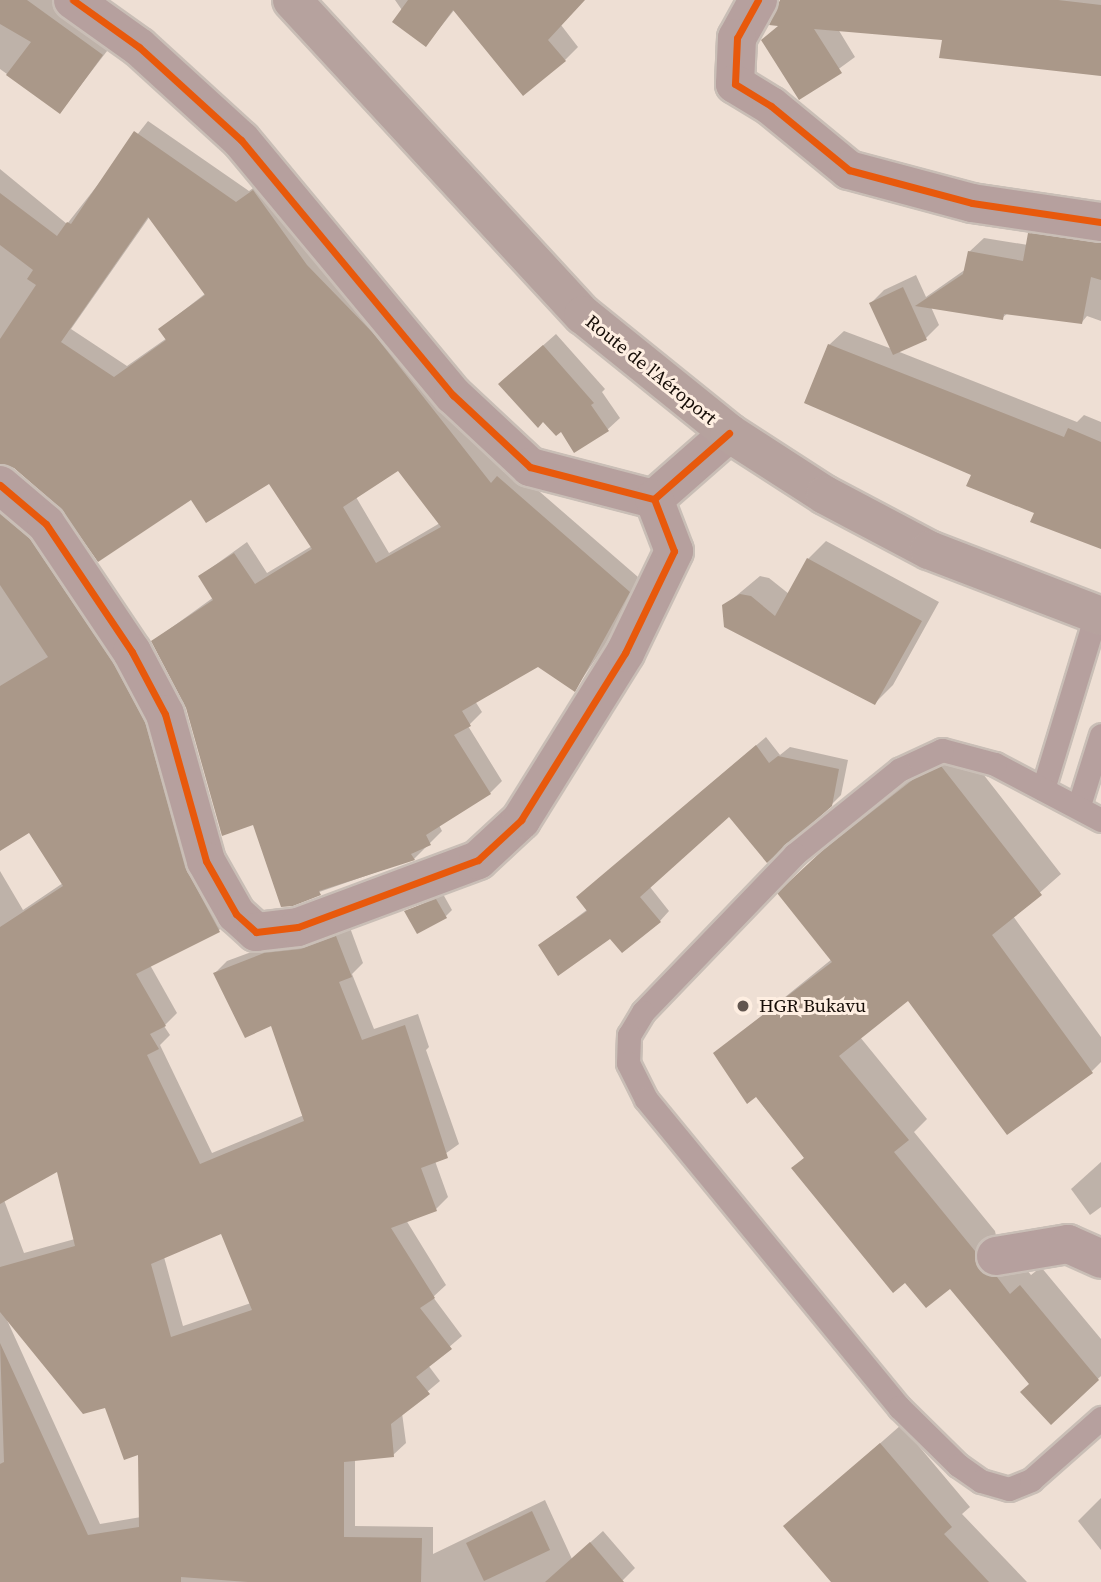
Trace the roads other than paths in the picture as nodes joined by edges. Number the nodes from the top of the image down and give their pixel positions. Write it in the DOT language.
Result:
graph roads {
  1 [pos="73,0"];
  2 [pos="292,0"];
  3 [pos="758,0"];
  4 [pos="1101,222"];
  5 [pos="729,433"];
  6 [pos="0,485"];
  7 [pos="654,499"];
  8 [pos="1098,615"];
  9 [pos="1101,734"];
  10 [pos="1043,789"];
  11 [pos="1079,805"];
  12 [pos="1101,820"];
  13 [pos="996,1256"];
  14 [pos="1101,1259"];
  15 [pos="1101,1418"];
  1 -- 7 [label="street"];
  2 -- 5 [label="highway, Route de l'Aéroport"];
  3 -- 4 [label="street"];
  5 -- 7 [label="street"];
  5 -- 8 [label="highway, Route de l'Aéroport"];
  6 -- 7 [label="street"];
  8 -- 10 [label="lane"];
  9 -- 11 [label="lane"];
  10 -- 11 [label="lane"];
  10 -- 15 [label="lane"];
  11 -- 12 [label="lane"];
  13 -- 14 [label="street"];
}
